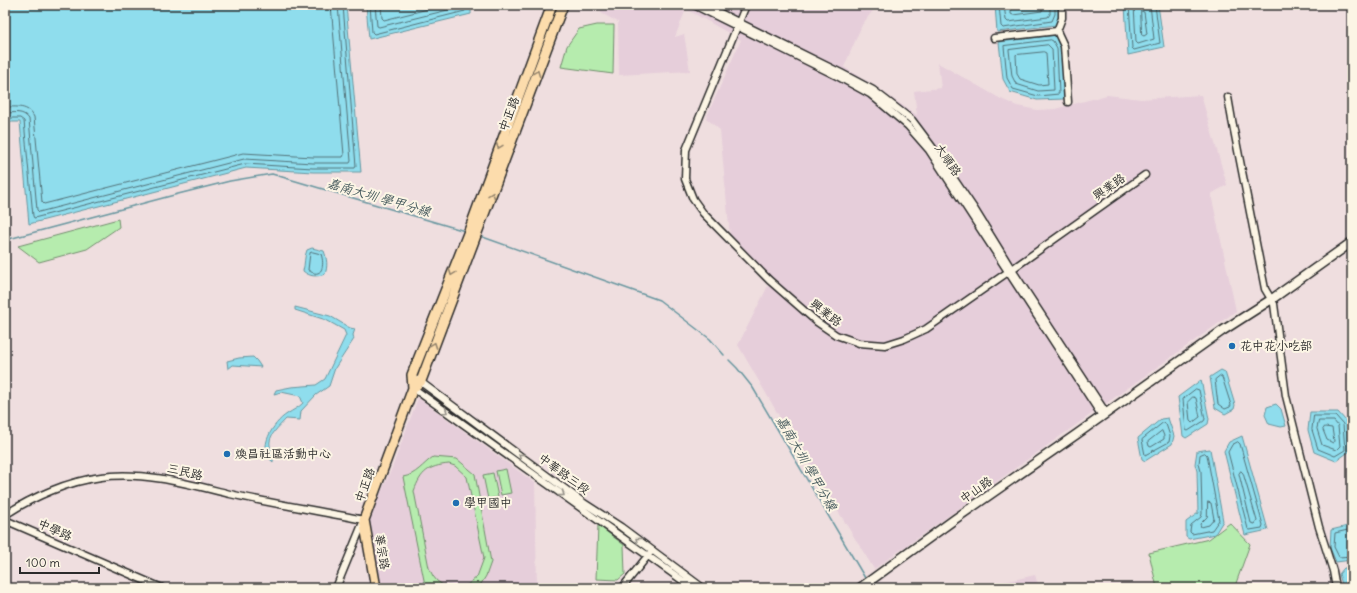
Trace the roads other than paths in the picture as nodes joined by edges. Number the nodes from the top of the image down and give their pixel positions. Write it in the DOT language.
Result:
graph roads {
  1 [pos="552,5"];
  2 [pos="563,5"];
  3 [pos="694,5"];
  4 [pos="704,5"];
  5 [pos="746,5"];
  6 [pos="1062,5"];
  7 [pos="738,25"];
  8 [pos="1057,31"];
  9 [pos="994,38"];
  10 [pos="1228,97"];
  11 [pos="1068,102"];
  12 [pos="1145,175"];
  13 [pos="471,235"];
  14 [pos="1352,242"];
  15 [pos="1010,271"];
  16 [pos="1272,298"];
  17 [pos="412,375"];
  18 [pos="420,381"];
  19 [pos="413,388"];
  20 [pos="1104,414"];
  21 [pos="5,514"];
  22 [pos="5,520"];
  23 [pos="364,520"];
  24 [pos="650,553"];
  25 [pos="162,588"];
  26 [pos="336,588"];
  27 [pos="376,588"];
  28 [pos="622,588"];
  29 [pos="694,588"];
  30 [pos="704,588"];
  31 [pos="860,588"];
  32 [pos="1336,588"];
  1 -- 13 [label="main road, 中正路, one-way"];
  13 -- 2 [label="main road, 中正路, one-way"];
  3 -- 7 [label="street, 大順路"];
  4 -- 7 [label="street, 大順路"];
  5 -- 7 [label="street, 興業路"];
  6 -- 8 [label="street"];
  7 -- 15 [label="street, 大順路"];
  7 -- 15 [label="street, 興業路"];
  8 -- 9 [label="street"];
  8 -- 11 [label="street"];
  10 -- 16 [label="street"];
  12 -- 15 [label="street, 興業路"];
  13 -- 17 [label="main road, 中正路, one-way"];
  18 -- 13 [label="main road, 中正路, one-way"];
  14 -- 16 [label="main road, 中山路"];
  15 -- 20 [label="street, 大順路"];
  16 -- 20 [label="main road, 中山路"];
  16 -- 32 [label="street"];
  17 -- 18 [label="street, 中華路三段"];
  17 -- 19 [label="main road"];
  18 -- 19 [label="main road"];
  24 -- 18 [label="street, 中華路三段, one-way"];
  19 -- 23 [label="main road, 中正路"];
  19 -- 24 [label="street, 中華路三段, one-way"];
  20 -- 31 [label="main road, 中山路"];
  21 -- 23 [label="street, 三民路"];
  22 -- 25 [label="street, 中學路"];
  23 -- 26 [label="street, 中正路"];
  23 -- 27 [label="main road, 華宗路"];
  24 -- 28 [label="street"];
  24 -- 29 [label="street, 中華路三段"];
  24 -- 30 [label="street, 中華路三段"];
}
